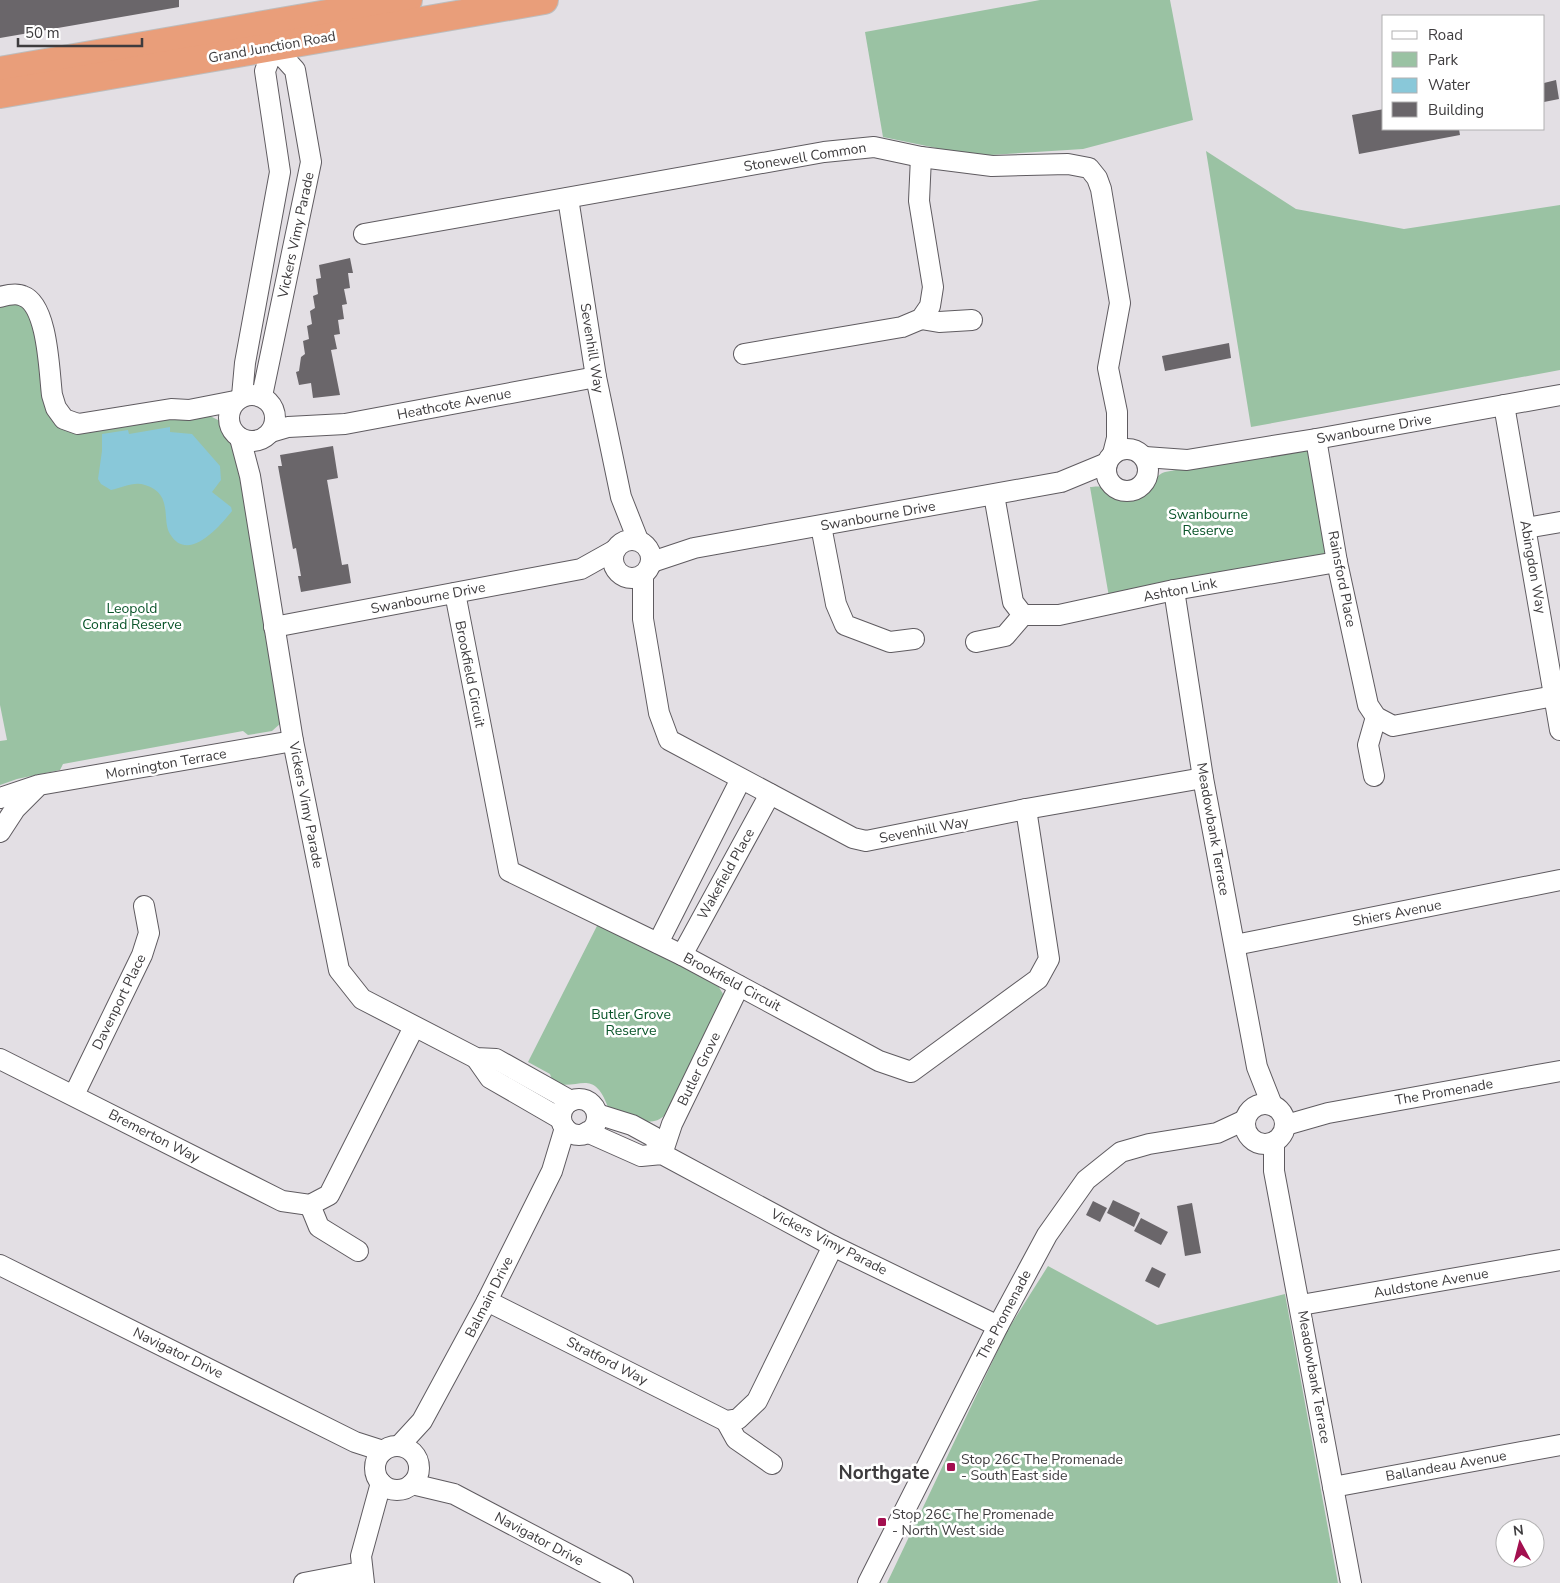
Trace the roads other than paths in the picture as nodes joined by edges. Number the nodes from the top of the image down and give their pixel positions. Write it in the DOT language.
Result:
graph roads {
  1 [pos="408,0"];
  2 [pos="544,0"];
  3 [pos="272,35"];
  4 [pos="0,71"];
  5 [pos="0,94"];
  6 [pos="921,157"];
  7 [pos="568,198"];
  8 [pos="364,234"];
  9 [pos="0,297"];
  10 [pos="921,319"];
  11 [pos="972,320"];
  12 [pos="744,354"];
  13 [pos="596,377"];
  14 [pos="1560,395"];
  15 [pos="239,399"];
  16 [pos="268,401"];
  17 [pos="1504,405"];
  18 [pos="189,410"];
  19 [pos="1117,412"];
  20 [pos="312,424"];
  21 [pos="235,432"];
  22 [pos="265,436"];
  23 [pos="1316,439"];
  24 [pos="1110,458"];
  25 [pos="1143,460"];
  26 [pos="250,476"];
  27 [pos="1061,482"];
  28 [pos="1110,482"];
  29 [pos="994,495"];
  30 [pos="1560,522"];
  31 [pos="821,526"];
  32 [pos="1526,528"];
  33 [pos="633,558"];
  34 [pos="1337,562"];
  35 [pos="1174,590"];
  36 [pos="455,593"];
  37 [pos="1023,614"];
  38 [pos="274,627"];
  39 [pos="914,639"];
  40 [pos="976,642"];
  41 [pos="1554,696"];
  42 [pos="1376,717"];
  43 [pos="1560,730"];
  44 [pos="293,742"];
  45 [pos="1374,776"];
  46 [pos="1203,778"];
  47 [pos="741,779"];
  48 [pos="39,785"];
  49 [pos="770,794"];
  50 [pos="0,798"];
  51 [pos="1026,809"];
  52 [pos="0,832"];
  53 [pos="1560,880"];
  54 [pos="144,906"];
  55 [pos="658,943"];
  56 [pos="1235,945"];
  57 [pos="682,955"];
  58 [pos="739,986"];
  59 [pos="414,1028"];
  60 [pos="476,1058"];
  61 [pos="0,1059"];
  62 [pos="1560,1071"];
  63 [pos="74,1095"];
  64 [pos="571,1101"];
  65 [pos="596,1114"];
  66 [pos="1266,1124"];
  67 [pos="573,1128"];
  68 [pos="662,1154"];
  69 [pos="310,1205"];
  70 [pos="833,1246"];
  71 [pos="358,1251"];
  72 [pos="1560,1260"];
  73 [pos="0,1265"];
  74 [pos="487,1301"];
  75 [pos="1301,1305"];
  76 [pos="998,1326"];
  77 [pos="726,1421"];
  78 [pos="1560,1445"];
  79 [pos="772,1464"];
  80 [pos="398,1468"];
  81 [pos="1333,1487"];
  82 [pos="363,1578"];
  83 [pos="304,1583"];
  84 [pos="623,1583"];
  85 [pos="868,1583"];
  86 [pos="1352,1583"];
  1 -- 3 [label="highway, Grand Junction Road"];
  2 -- 3 [label="highway, Grand Junction Road"];
  3 -- 4 [label="highway, Grand Junction Road"];
  3 -- 5 [label="highway, Grand Junction Road"];
  3 -- 15 [label="street, Vickers Vimy Parade"];
  3 -- 16 [label="street, Vickers Vimy Parade"];
  6 -- 7 [label="street, Stonewell Common"];
  6 -- 10 [label="street"];
  6 -- 19 [label="street, Stonewell Common"];
  7 -- 8 [label="street, Stonewell Common"];
  7 -- 13 [label="street, Sevenhill Way"];
  9 -- 18 [label="street"];
  10 -- 11 [label="street"];
  10 -- 12 [label="street"];
  13 -- 20 [label="street, Heathcote Avenue"];
  13 -- 33 [label="street, Sevenhill Way"];
  14 -- 17 [label="street, Swanbourne Drive"];
  15 -- 16 [label="street"];
  15 -- 18 [label="street"];
  15 -- 21 [label="street"];
  16 -- 20 [label="street, Heathcote Avenue"];
  16 -- 22 [label="street"];
  17 -- 23 [label="street, Swanbourne Drive"];
  17 -- 32 [label="street, Abingdon Way"];
  18 -- 21 [label="street"];
  19 -- 24 [label="street, Stonewell Common"];
  19 -- 25 [label="street, Stonewell Common"];
  20 -- 22 [label="street, Heathcote Avenue"];
  21 -- 22 [label="street"];
  21 -- 26 [label="street, Vickers Vimy Parade"];
  22 -- 26 [label="street, Vickers Vimy Parade"];
  23 -- 25 [label="street, Swanbourne Drive"];
  23 -- 34 [label="street, Rainsford Place"];
  24 -- 25 [label="street"];
  24 -- 27 [label="street, Swanbourne Drive"];
  24 -- 28 [label="street"];
  25 -- 28 [label="street"];
  26 -- 38 [label="street, Vickers Vimy Parade"];
  27 -- 28 [label="street, Swanbourne Drive"];
  27 -- 29 [label="street, Swanbourne Drive"];
  29 -- 31 [label="street, Swanbourne Drive"];
  29 -- 37 [label="street"];
  30 -- 32 [label="street"];
  31 -- 33 [label="street, Swanbourne Drive"];
  31 -- 39 [label="street"];
  32 -- 41 [label="street, Abingdon Way"];
  33 -- 36 [label="street, Swanbourne Drive"];
  33 -- 47 [label="street, Sevenhill Way"];
  34 -- 35 [label="street, Ashton Link"];
  34 -- 42 [label="street, Rainsford Place"];
  35 -- 37 [label="street, Ashton Link"];
  35 -- 46 [label="street, Meadowbank Terrace"];
  36 -- 38 [label="street, Swanbourne Drive"];
  36 -- 55 [label="street, Brookfield Circuit"];
  37 -- 40 [label="street"];
  38 -- 44 [label="street, Vickers Vimy Parade"];
  41 -- 42 [label="street"];
  41 -- 43 [label="street, Abingdon Way"];
  42 -- 45 [label="street"];
  44 -- 48 [label="street, Mornington Terrace"];
  44 -- 59 [label="street, Vickers Vimy Parade"];
  46 -- 51 [label="street, Sevenhill Way"];
  46 -- 56 [label="street, Meadowbank Terrace"];
  47 -- 49 [label="street, Sevenhill Way"];
  47 -- 55 [label="street, Wakefield Place"];
  48 -- 50 [label="street, Mornington Terrace"];
  48 -- 52 [label="street"];
  49 -- 51 [label="street, Sevenhill Way"];
  49 -- 57 [label="street, Wakefield Place"];
  51 -- 58 [label="street, Brookfield Circuit"];
  53 -- 56 [label="street, Shiers Avenue"];
  54 -- 63 [label="street, Davenport Place"];
  55 -- 57 [label="street, Brookfield Circuit"];
  56 -- 66 [label="street, Meadowbank Terrace"];
  57 -- 58 [label="street, Brookfield Circuit"];
  58 -- 68 [label="street, Butler Grove"];
  59 -- 60 [label="street, Vickers Vimy Parade"];
  59 -- 69 [label="street"];
  60 -- 64 [label="street, Vickers Vimy Parade"];
  60 -- 67 [label="street, Vickers Vimy Parade"];
  61 -- 63 [label="street, Bremerton Way"];
  62 -- 66 [label="street, The Promenade"];
  63 -- 69 [label="street, Bremerton Way"];
  64 -- 65 [label="street"];
  64 -- 67 [label="street"];
  65 -- 67 [label="street"];
  65 -- 68 [label="street, Vickers Vimy Parade"];
  66 -- 75 [label="street, Meadowbank Terrace"];
  66 -- 76 [label="street, The Promenade"];
  67 -- 68 [label="street, Vickers Vimy Parade"];
  67 -- 74 [label="street, Balmain Drive"];
  68 -- 70 [label="street, Vickers Vimy Parade"];
  69 -- 71 [label="street"];
  70 -- 76 [label="street, Vickers Vimy Parade"];
  70 -- 77 [label="street"];
  72 -- 75 [label="street, Auldstone Avenue"];
  73 -- 80 [label="street, Navigator Drive"];
  74 -- 77 [label="street, Stratford Way"];
  74 -- 80 [label="street, Balmain Drive"];
  75 -- 81 [label="street, Meadowbank Terrace"];
  76 -- 85 [label="street, The Promenade"];
  77 -- 79 [label="street, Stratford Way"];
  78 -- 81 [label="street, Ballandeau Avenue"];
  80 -- 82 [label="street, Balmain Drive"];
  80 -- 84 [label="street, Navigator Drive"];
  81 -- 86 [label="street, Meadowbank Terrace"];
  82 -- 83 [label="street"];
}
